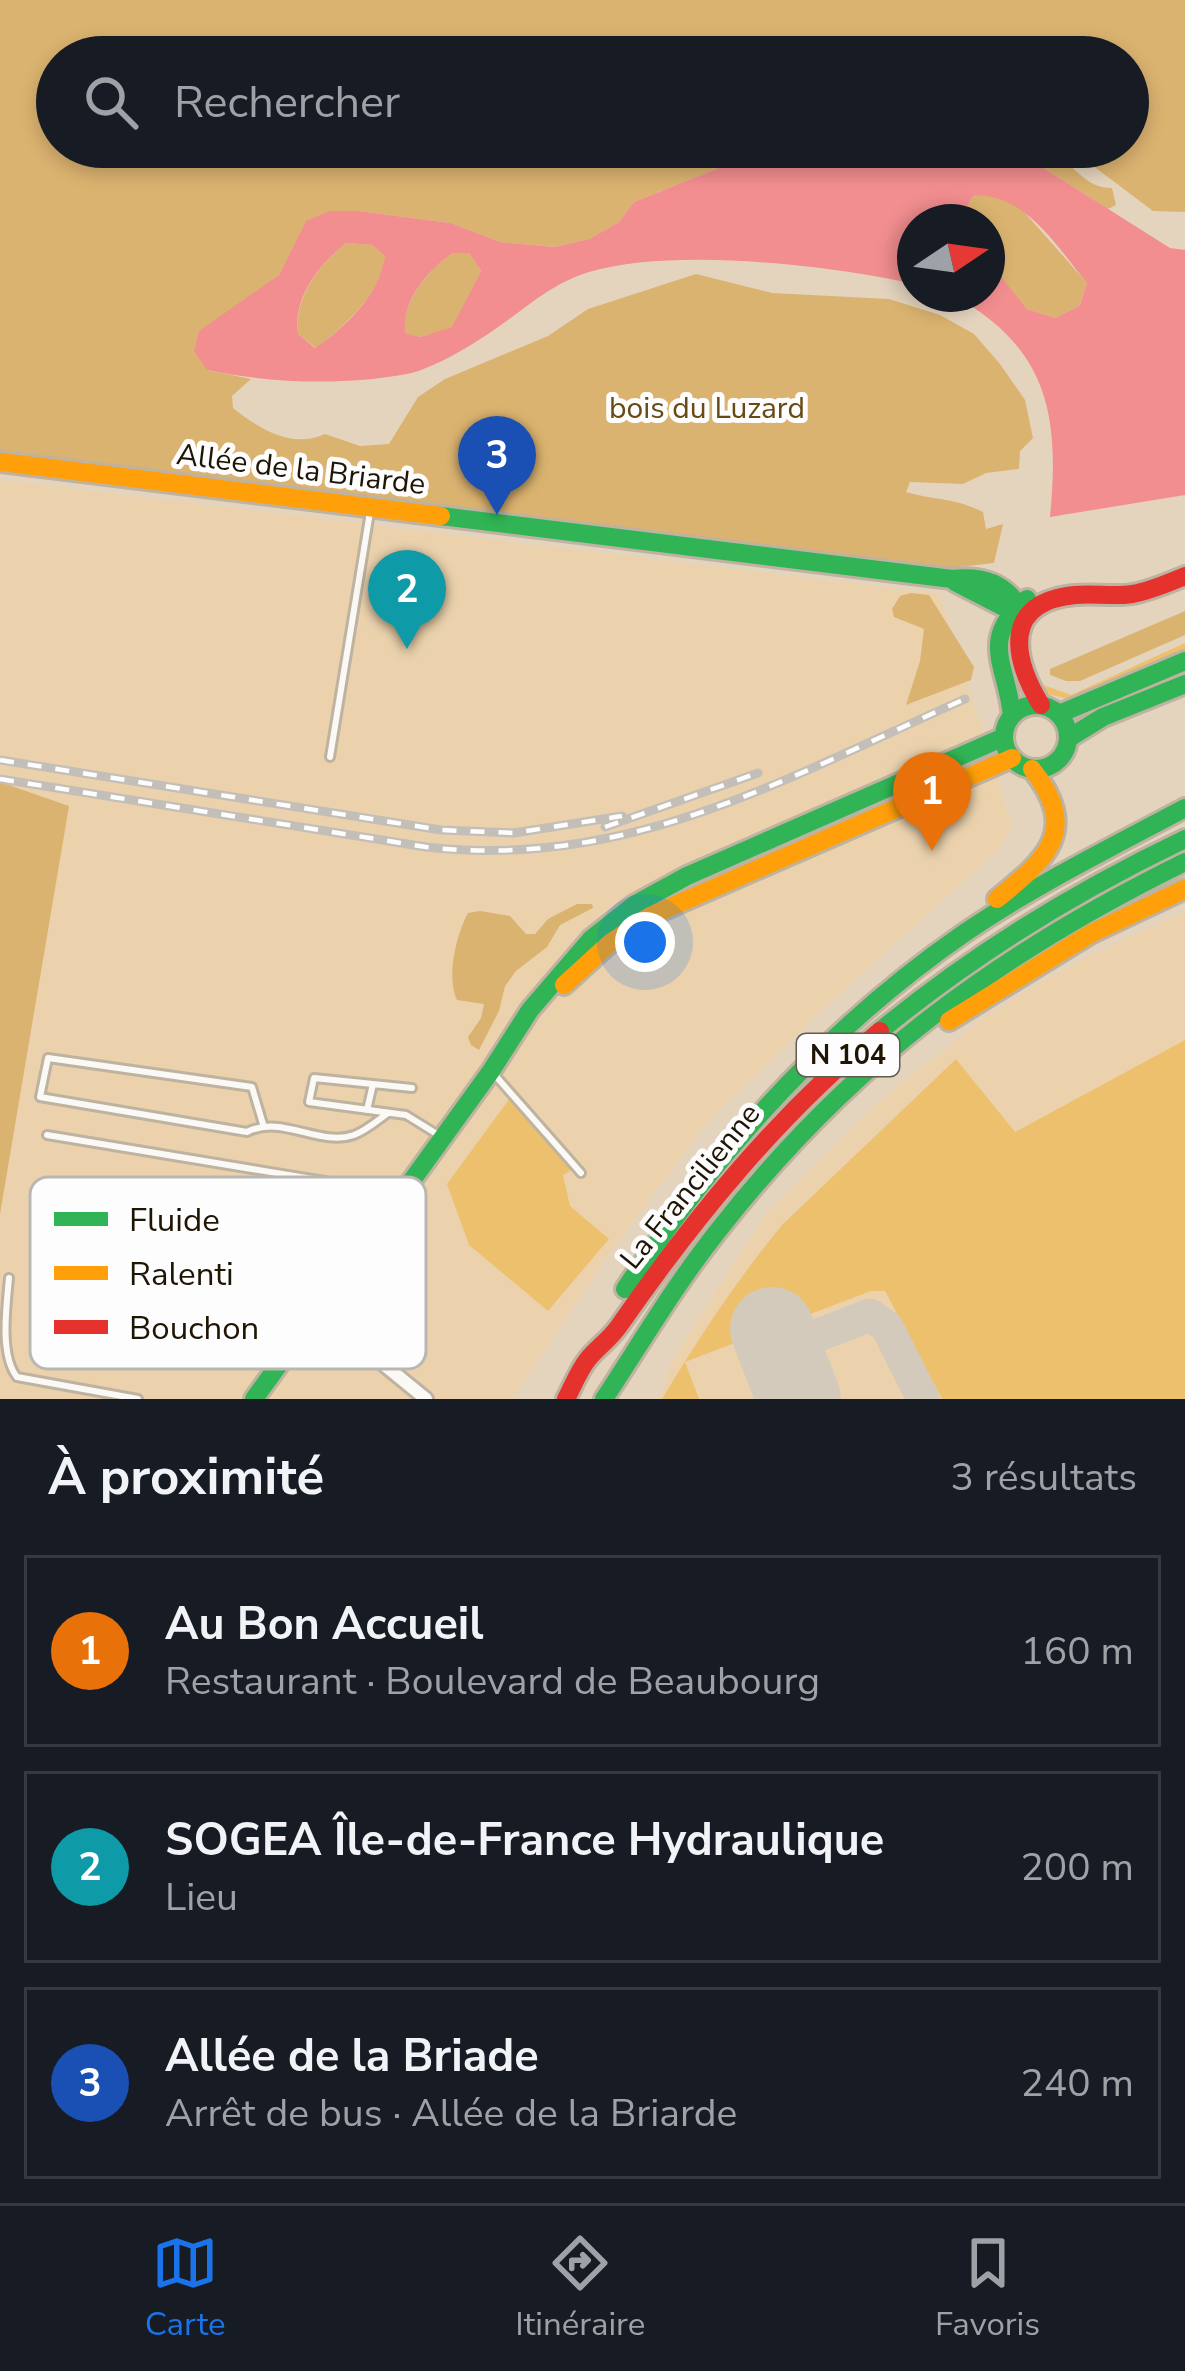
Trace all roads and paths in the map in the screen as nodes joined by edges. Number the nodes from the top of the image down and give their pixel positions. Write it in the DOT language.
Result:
graph roads {
  1 [pos="0,462"];
  2 [pos="370,508"];
  3 [pos="1185,575"];
  4 [pos="952,579"];
  5 [pos="980,594"];
  6 [pos="1019,611"];
  7 [pos="997,645"];
  8 [pos="1185,661"];
  9 [pos="1185,684"];
  10 [pos="1050,709"];
  11 [pos="1012,716"];
  12 [pos="1004,737"];
  13 [pos="1069,738"];
  14 [pos="330,757"];
  15 [pos="1012,758"];
  16 [pos="1032,769"];
  17 [pos="1185,808"];
  18 [pos="1185,838"];
  19 [pos="1185,862"];
  20 [pos="1185,889"];
  21 [pos="963,934"];
  22 [pos="491,1071"];
  23 [pos="373,1084"];
  24 [pos="853,1085"];
  25 [pos="412,1088"];
  26 [pos="367,1110"];
  27 [pos="388,1113"];
  28 [pos="263,1124"];
  29 [pos="47,1135"];
  30 [pos="443,1138"];
  31 [pos="581,1172"];
  32 [pos="299,1177"];
  33 [pos="414,1177"];
  34 [pos="9,1278"];
  35 [pos="588,1359"];
  36 [pos="275,1369"];
  37 [pos="389,1369"];
  38 [pos="138,1399"];
  39 [pos="254,1399"];
  40 [pos="425,1399"];
  41 [pos="566,1399"];
  42 [pos="604,1399"];
  1 -- 2 [label="main road, Allée de la Briarde"];
  2 -- 4 [label="main road, Allée de la Briarde"];
  2 -- 14 [label="lane"];
  3 -- 6 [label="main road"];
  4 -- 5 [label="main road, Allée de la Briarde"];
  4 -- 6 [label="main road, Allée de la Briarde"];
  5 -- 6 [label="main road, Allée de la Briarde"];
  5 -- 7 [label="main road"];
  6 -- 7 [label="main road"];
  6 -- 10 [label="main road"];
  7 -- 11 [label="main road"];
  8 -- 10 [label="main road"];
  9 -- 13 [label="main road"];
  10 -- 11 [label="main road"];
  10 -- 13 [label="main road"];
  11 -- 12 [label="main road"];
  12 -- 15 [label="main road"];
  12 -- 22 [label="main road"];
  13 -- 16 [label="main road"];
  15 -- 16 [label="main road"];
  15 -- 22 [label="main road"];
  16 -- 21 [label="main road"];
  17 -- 21 [label="main road"];
  18 -- 35 [label="main road, La Francilienne / N 104"];
  19 -- 24 [label="main road, La Francilienne / N 104"];
  20 -- 24 [label="main road"];
  21 -- 35 [label="main road"];
  22 -- 30 [label="main road"];
  22 -- 31 [label="lane"];
  23 -- 25 [label="lane"];
  23 -- 26 [label="lane"];
  23 -- 26 [label="lane"];
  24 -- 42 [label="main road, La Francilienne / N 104"];
  26 -- 27 [label="lane"];
  27 -- 28 [label="lane"];
  27 -- 30 [label="lane"];
  28 -- 28 [label="lane"];
  29 -- 32 [label="lane"];
  30 -- 33 [label="main road"];
  34 -- 38 [label="lane"];
  35 -- 41 [label="main road, La Francilienne / N 104"];
  36 -- 39 [label="main road"];
  37 -- 40 [label="street"];
}
